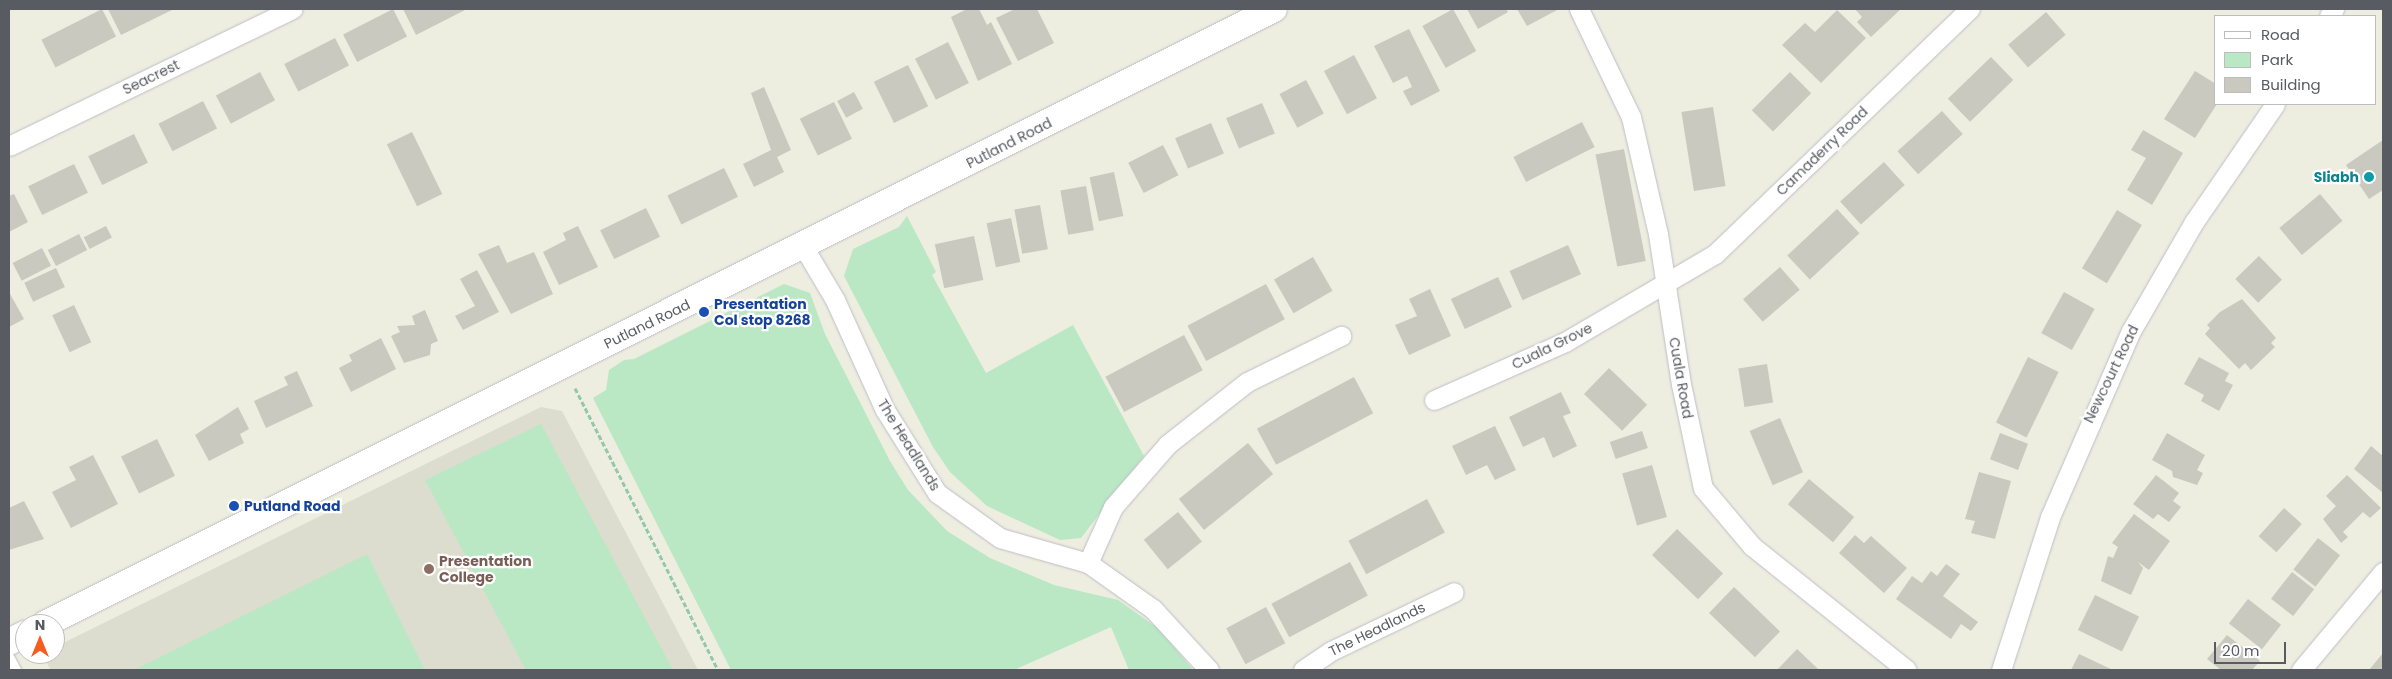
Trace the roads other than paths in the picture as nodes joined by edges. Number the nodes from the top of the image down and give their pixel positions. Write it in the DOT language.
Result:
graph roads {
  1 [pos="293,9"];
  2 [pos="1274,9"];
  3 [pos="1580,9"];
  4 [pos="1970,9"];
  5 [pos="2274,105"];
  6 [pos="9,146"];
  7 [pos="803,246"];
  8 [pos="1667,285"];
  9 [pos="1340,336"];
  10 [pos="1434,400"];
  11 [pos="1088,563"];
  12 [pos="2383,572"];
  13 [pos="1454,592"];
  14 [pos="65,614"];
  15 [pos="9,657"];
  16 [pos="16,670"];
  17 [pos="1209,670"];
  18 [pos="1303,670"];
  19 [pos="1906,670"];
  20 [pos="2001,670"];
  21 [pos="2301,670"];
  1 -- 6 [label="street, Seacrest"];
  2 -- 7 [label="main road, Putland Road"];
  3 -- 8 [label="street, Cuala Road"];
  4 -- 8 [label="street, Camaderry Road"];
  5 -- 20 [label="street, Newcourt Road"];
  7 -- 11 [label="street, The Headlands"];
  7 -- 14 [label="main road, Putland Road"];
  8 -- 10 [label="street, Cuala Grove"];
  8 -- 19 [label="street, Cuala Road"];
  9 -- 11 [label="street"];
  11 -- 17 [label="street, The Headlands"];
  12 -- 21 [label="street"];
  13 -- 18 [label="street, The Headlands"];
  15 -- 16 [label="lane"];
}
